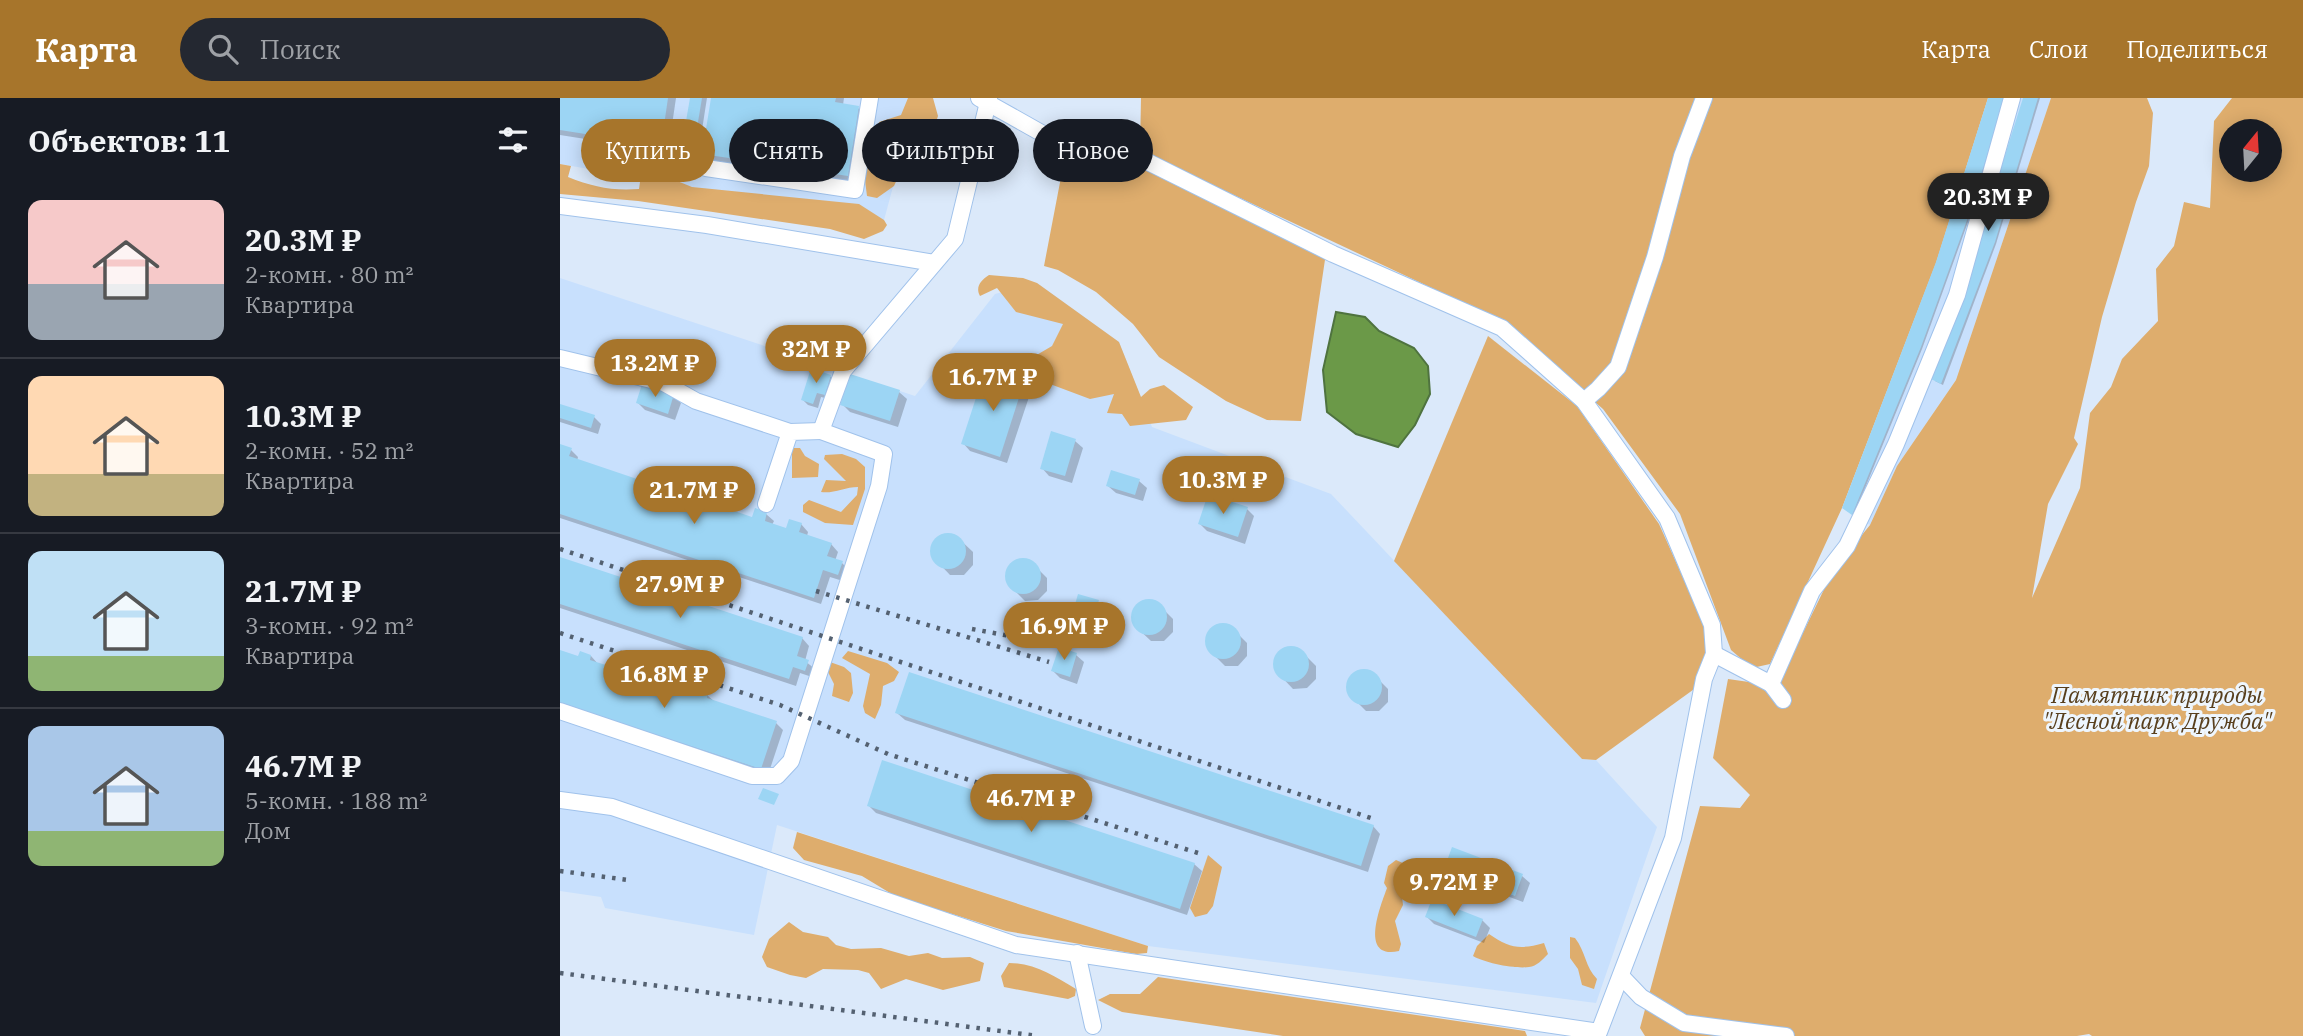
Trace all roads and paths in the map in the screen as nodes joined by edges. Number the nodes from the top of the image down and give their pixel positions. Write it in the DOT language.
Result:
graph roads {
  1 [pos="870,98"];
  2 [pos="1704,98"];
  3 [pos="2012,98"];
  4 [pos="985,99"];
  5 [pos="715,169"];
  6 [pos="560,206"];
  7 [pos="934,263"];
  8 [pos="560,358"];
  9 [pos="1584,401"];
  10 [pos="821,431"];
  11 [pos="790,432"];
  12 [pos="766,504"];
  13 [pos="1714,654"];
  14 [pos="1771,684"];
  15 [pos="1783,699"];
  16 [pos="560,711"];
  17 [pos="560,800"];
  18 [pos="1077,953"];
  19 [pos="1620,976"];
  20 [pos="1093,1026"];
  21 [pos="1599,1034"];
  22 [pos="1786,1036"];
  1 -- 5 [label="street"];
  2 -- 9 [label="street"];
  3 -- 14 [label="street"];
  4 -- 7 [label="street"];
  4 -- 9 [label="street"];
  6 -- 7 [label="street"];
  7 -- 10 [label="street"];
  8 -- 11 [label="street"];
  9 -- 13 [label="street"];
  10 -- 11 [label="street"];
  10 -- 16 [label="street"];
  11 -- 12 [label="street"];
  13 -- 14 [label="street"];
  13 -- 19 [label="street"];
  14 -- 15 [label="street"];
  17 -- 18 [label="street"];
  18 -- 20 [label="street"];
  18 -- 21 [label="street"];
  19 -- 21 [label="street"];
  19 -- 22 [label="street"];
}
